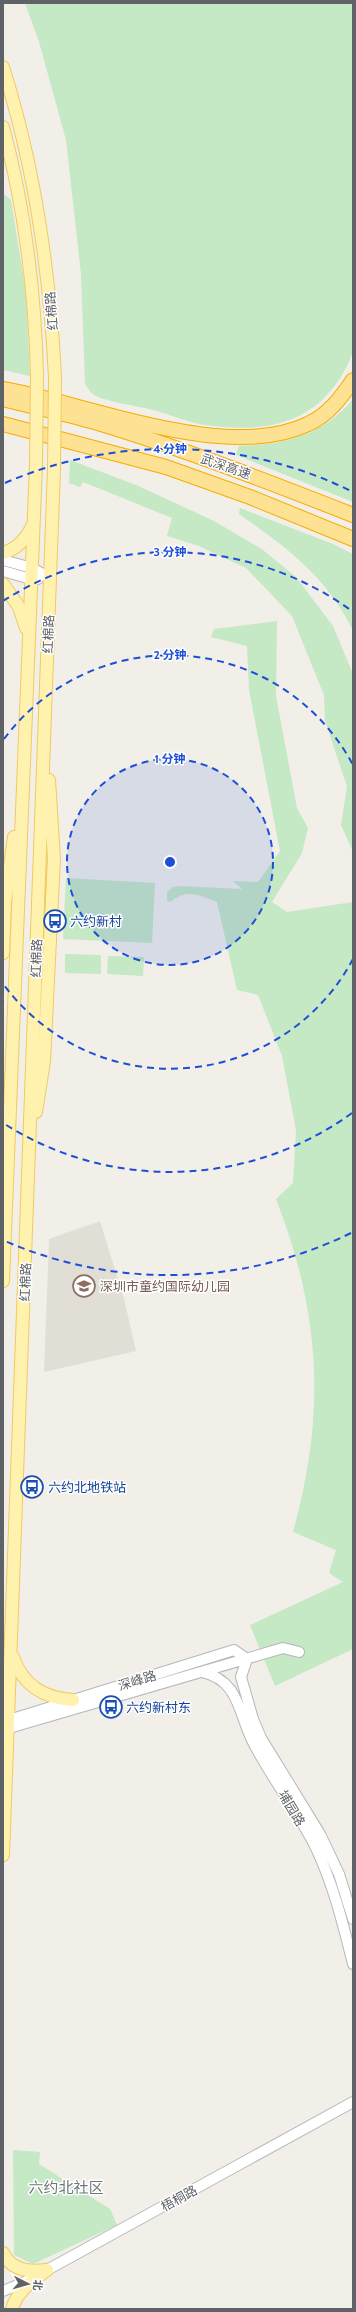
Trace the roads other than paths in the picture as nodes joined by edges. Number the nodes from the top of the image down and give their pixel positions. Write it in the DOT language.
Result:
graph roads {
  1 [pos="3,67"];
  2 [pos="3,127"];
  3 [pos="353,380"];
  4 [pos="3,389"];
  5 [pos="3,399"];
  6 [pos="3,424"];
  7 [pos="353,515"];
  8 [pos="34,521"];
  9 [pos="353,539"];
  10 [pos="3,553"];
  11 [pos="3,560"];
  12 [pos="3,571"];
  13 [pos="32,574"];
  14 [pos="50,578"];
  15 [pos="3,584"];
  16 [pos="29,641"];
  17 [pos="23,786"];
  18 [pos="3,954"];
  19 [pos="3,1281"];
  20 [pos="12,1652"];
  21 [pos="299,1652"];
  22 [pos="247,1659"];
  23 [pos="202,1672"];
  24 [pos="74,1700"];
  25 [pos="6,1724"];
  26 [pos="3,1855"];
  27 [pos="353,1919"];
  28 [pos="353,1964"];
  29 [pos="353,2102"];
  30 [pos="3,2253"];
  31 [pos="47,2270"];
  32 [pos="3,2291"];
  33 [pos="12,2309"];
  1 -- 14 [label="main road, 红棉路, bridge"];
  2 -- 8 [label="main road, 红棉路, bridge"];
  3 -- 4 [label="highway"];
  5 -- 7 [label="highway, 武深高速"];
  6 -- 9 [label="highway, 武深高速"];
  8 -- 10 [label="main road"];
  8 -- 13 [label="main road, 红棉路"];
  11 -- 13 [label="street"];
  12 -- 13 [label="street"];
  13 -- 14 [label="street"];
  13 -- 16 [label="main road, 红棉路"];
  14 -- 20 [label="main road, 红棉路"];
  15 -- 16 [label="main road"];
  16 -- 17 [label="main road, 红棉路"];
  17 -- 18 [label="main road"];
  17 -- 19 [label="main road, 红棉路"];
  20 -- 24 [label="main road"];
  20 -- 25 [label="main road, 红棉路"];
  21 -- 22 [label="street, 深峰路"];
  22 -- 23 [label="street, 深峰路"];
  22 -- 24 [label="street, 深峰路"];
  22 -- 27 [label="street, 埔园路"];
  23 -- 25 [label="street, 深峰路"];
  23 -- 28 [label="street, 埔园路"];
  24 -- 25 [label="street, 深峰路"];
  25 -- 26 [label="main road, 红棉路"];
  29 -- 31 [label="street, 梧桐路"];
  30 -- 31 [label="main road"];
  31 -- 32 [label="street, 梧桐路"];
  31 -- 33 [label="main road"];
}
